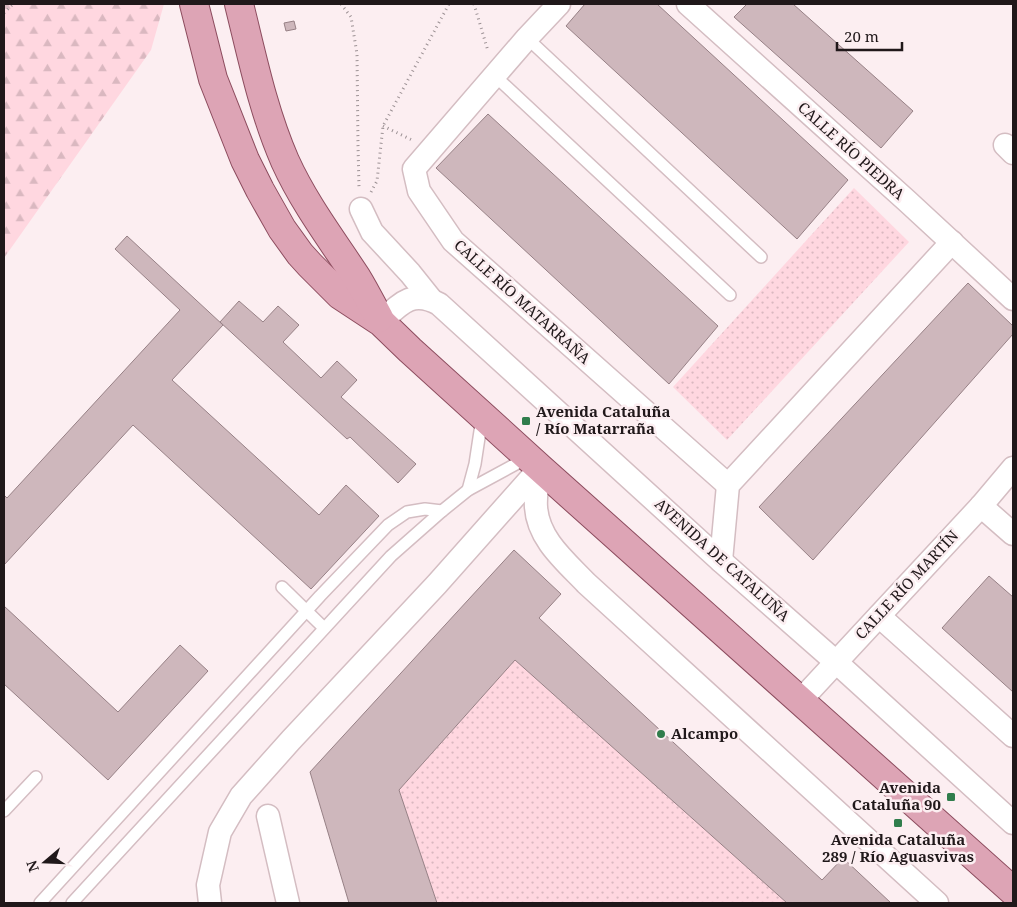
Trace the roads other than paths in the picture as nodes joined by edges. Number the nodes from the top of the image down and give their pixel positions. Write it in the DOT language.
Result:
graph roads {
  1 [pos="239,4"];
  2 [pos="559,4"];
  3 [pos="688,4"];
  4 [pos="195,8"];
  5 [pos="527,38"];
  6 [pos="495,76"];
  7 [pos="361,209"];
  8 [pos="952,242"];
  9 [pos="761,257"];
  10 [pos="730,295"];
  11 [pos="430,298"];
  12 [pos="1013,299"];
  13 [pos="381,322"];
  14 [pos="482,416"];
  15 [pos="534,463"];
  16 [pos="1013,468"];
  17 [pos="728,485"];
  18 [pos="468,490"];
  19 [pos="981,506"];
  20 [pos="442,511"];
  21 [pos="1013,534"];
  22 [pos="721,561"];
  23 [pos="282,587"];
  24 [pos="307,610"];
  25 [pos="879,616"];
  26 [pos="324,628"];
  27 [pos="836,662"];
  28 [pos="800,701"];
  29 [pos="1013,736"];
  30 [pos="36,777"];
  31 [pos="4,811"];
  32 [pos="268,816"];
  33 [pos="1013,823"];
  34 [pos="1013,891"];
  35 [pos="40,903"];
  36 [pos="72,903"];
  37 [pos="210,903"];
  38 [pos="288,903"];
  39 [pos="937,903"];
  1 -- 13 [label="main road"];
  2 -- 5 [label="street, CALLE RÍO MATARRAÑA"];
  3 -- 8 [label="street, CALLE RÍO PIEDRA"];
  4 -- 13 [label="main road"];
  5 -- 6 [label="street, CALLE RÍO MATARRAÑA"];
  5 -- 9 [label="lane"];
  6 -- 10 [label="lane"];
  6 -- 17 [label="street, CALLE RÍO MATARRAÑA"];
  7 -- 11 [label="street, AVENIDA DE CATALUÑA"];
  8 -- 12 [label="street, CALLE RÍO PIEDRA"];
  8 -- 17 [label="street"];
  11 -- 13 [label="street"];
  11 -- 22 [label="street, AVENIDA DE CATALUÑA"];
  13 -- 14 [label="main road"];
  14 -- 15 [label="main road"];
  14 -- 18 [label="lane"];
  15 -- 18 [label="lane"];
  15 -- 28 [label="main road"];
  15 -- 37 [label="street"];
  15 -- 39 [label="street"];
  16 -- 19 [label="street, CALLE RÍO MARTÍN"];
  17 -- 22 [label="street"];
  18 -- 20 [label="lane"];
  19 -- 21 [label="street"];
  19 -- 25 [label="street, CALLE RÍO MARTÍN"];
  20 -- 24 [label="lane"];
  20 -- 26 [label="lane"];
  22 -- 27 [label="street, AVENIDA DE CATALUÑA"];
  23 -- 24 [label="lane"];
  24 -- 26 [label="lane"];
  24 -- 35 [label="lane"];
  25 -- 27 [label="street, CALLE RÍO MARTÍN"];
  25 -- 29 [label="street"];
  26 -- 36 [label="lane"];
  27 -- 28 [label="street, CALLE RÍO MARTÍN"];
  27 -- 33 [label="street, AVENIDA DE CATALUÑA"];
  28 -- 34 [label="main road"];
  30 -- 31 [label="lane"];
  32 -- 38 [label="street"];
}
